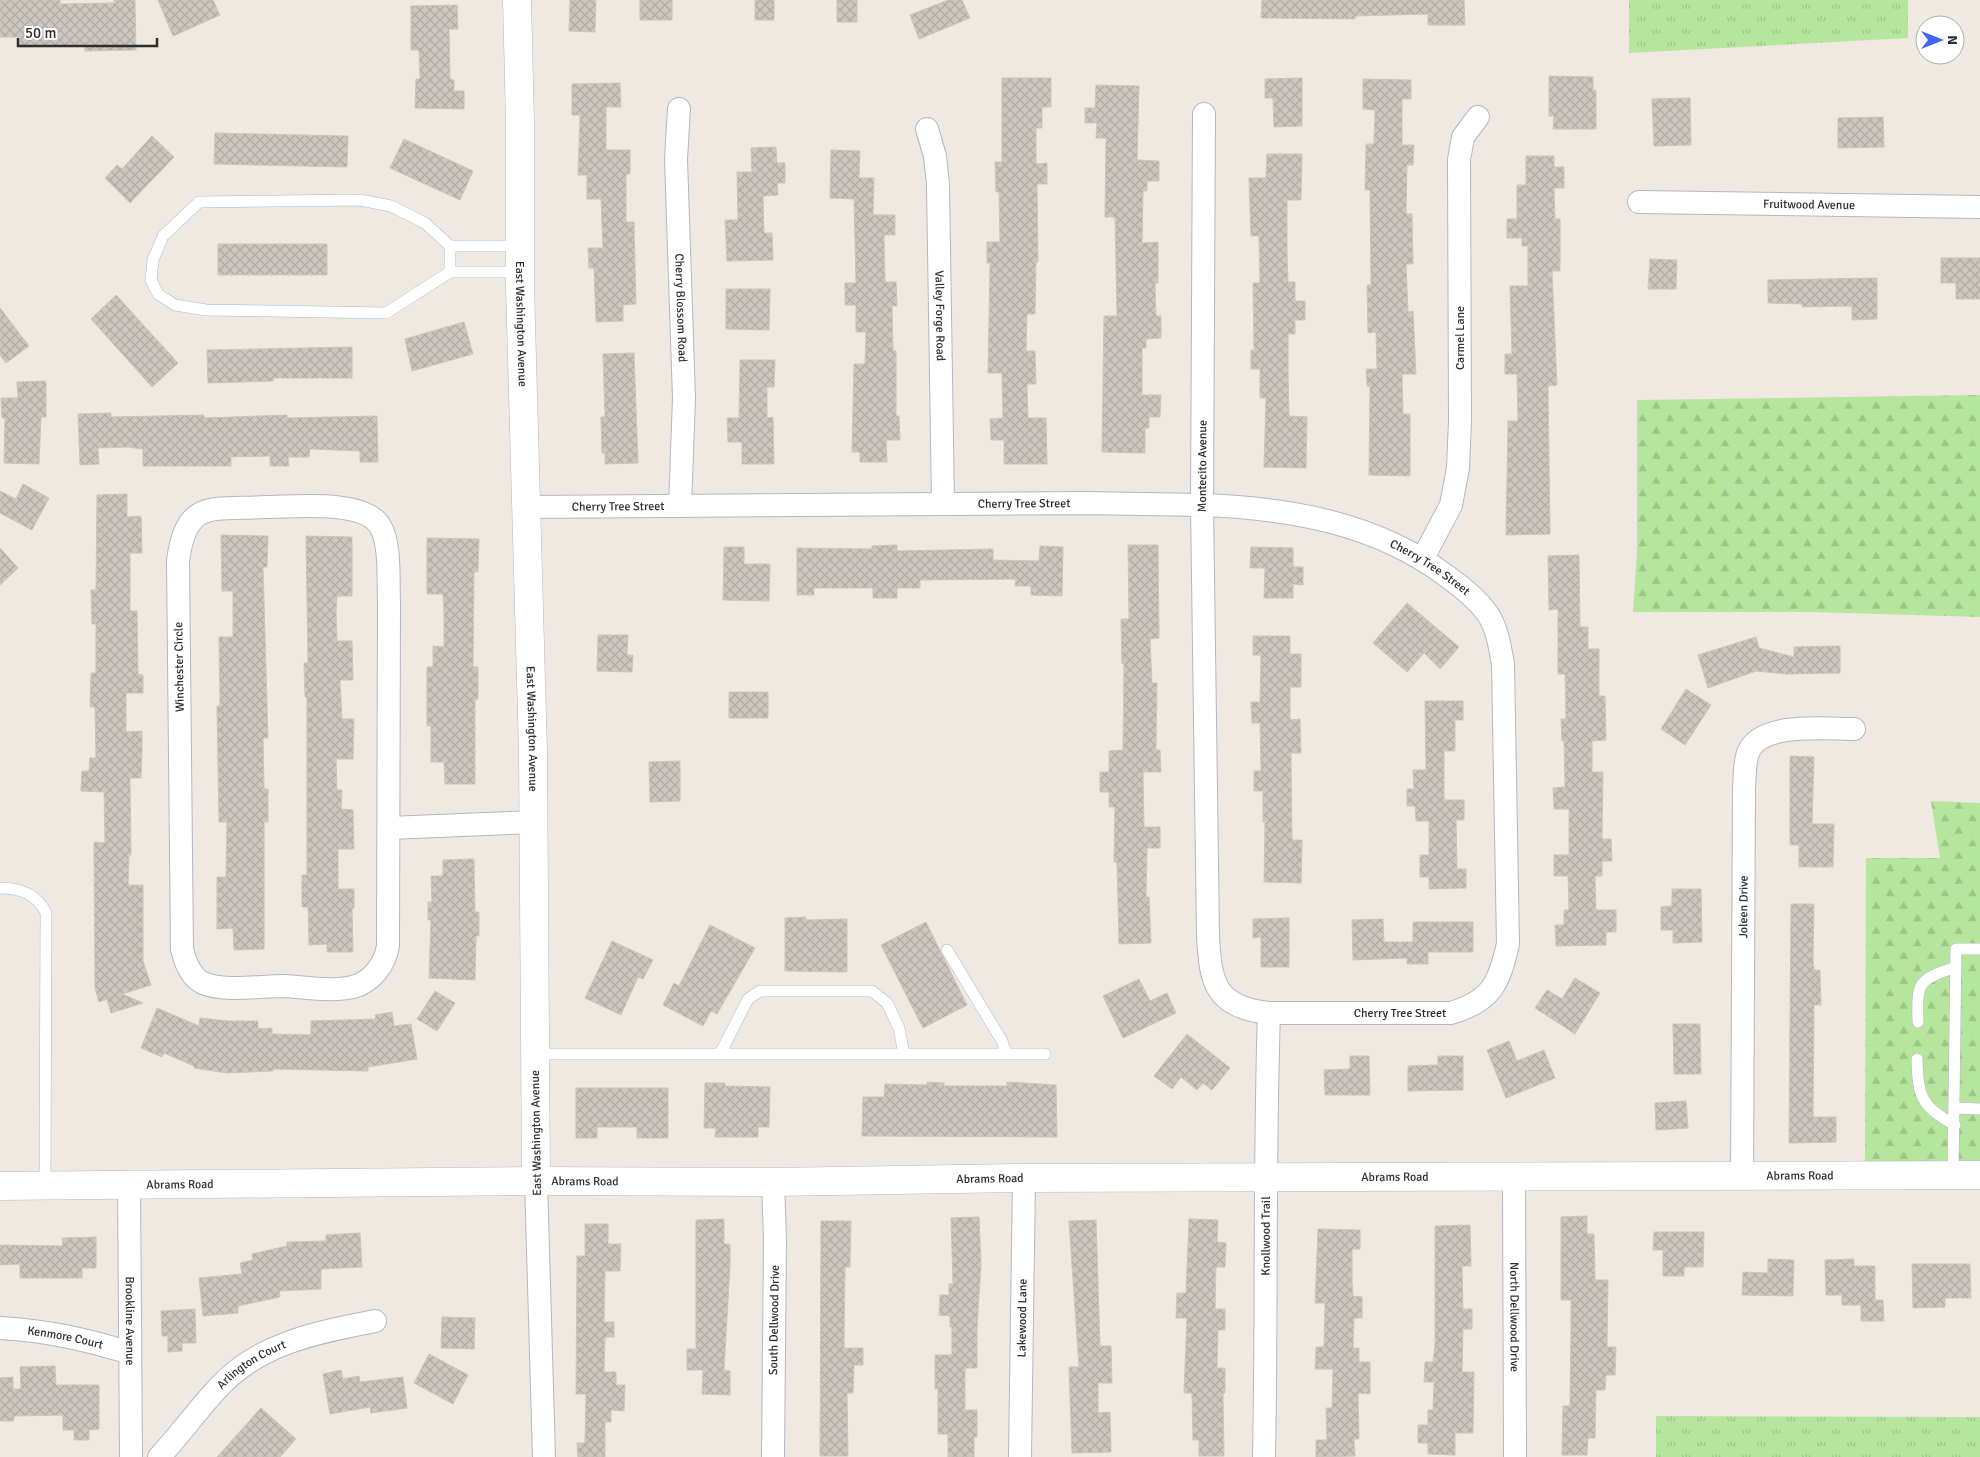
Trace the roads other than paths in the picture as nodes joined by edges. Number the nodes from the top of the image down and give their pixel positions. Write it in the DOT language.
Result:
graph roads {
  1 [pos="517,0"];
  2 [pos="679,109"];
  3 [pos="1204,114"];
  4 [pos="1478,117"];
  5 [pos="927,129"];
  6 [pos="1639,202"];
  7 [pos="1980,207"];
  8 [pos="450,246"];
  9 [pos="520,246"];
  10 [pos="450,272"];
  11 [pos="520,272"];
  12 [pos="943,504"];
  13 [pos="1202,505"];
  14 [pos="680,506"];
  15 [pos="526,507"];
  16 [pos="1423,558"];
  17 [pos="1854,729"];
  18 [pos="1206,819"];
  19 [pos="533,822"];
  20 [pos="389,828"];
  21 [pos="0,888"];
  22 [pos="1980,949"];
  23 [pos="947,950"];
  24 [pos="1956,967"];
  25 [pos="1269,1013"];
  26 [pos="1918,1022"];
  27 [pos="535,1054"];
  28 [pos="720,1054"];
  29 [pos="904,1054"];
  30 [pos="1006,1054"];
  31 [pos="1045,1054"];
  32 [pos="1917,1059"];
  33 [pos="1956,1108"];
  34 [pos="1980,1109"];
  35 [pos="1955,1125"];
  36 [pos="1967,1175"];
  37 [pos="1742,1176"];
  38 [pos="1514,1177"];
  39 [pos="1024,1178"];
  40 [pos="1266,1178"];
  41 [pos="536,1181"];
  42 [pos="773,1182"];
  43 [pos="129,1185"];
  44 [pos="0,1186"];
  45 [pos="45,1186"];
  46 [pos="375,1321"];
  47 [pos="0,1328"];
  48 [pos="130,1354"];
  49 [pos="131,1457"];
  50 [pos="159,1457"];
  51 [pos="544,1457"];
  52 [pos="773,1457"];
  53 [pos="1020,1457"];
  54 [pos="1264,1457"];
  55 [pos="1515,1457"];
  1 -- 9 [label="street, East Washington Avenue"];
  2 -- 14 [label="street, Cherry Blossom Road"];
  3 -- 13 [label="street, Montecito Avenue"];
  4 -- 16 [label="street, Carmel Lane"];
  5 -- 12 [label="street, Valley Forge Road"];
  6 -- 7 [label="street, Fruitwood Avenue"];
  8 -- 9 [label="lane"];
  8 -- 10 [label="lane"];
  8 -- 10 [label="lane"];
  9 -- 11 [label="street, East Washington Avenue"];
  10 -- 11 [label="lane"];
  11 -- 15 [label="street, East Washington Avenue"];
  12 -- 13 [label="street, Cherry Tree Street"];
  12 -- 14 [label="street, Cherry Tree Street"];
  13 -- 16 [label="street, Cherry Tree Street"];
  13 -- 18 [label="street, Montecito Avenue"];
  14 -- 15 [label="street, Cherry Tree Street"];
  15 -- 19 [label="street, East Washington Avenue"];
  16 -- 25 [label="street, Cherry Tree Street"];
  17 -- 37 [label="street, Joleen Drive"];
  18 -- 25 [label="street, Cherry Tree Street"];
  19 -- 20 [label="street"];
  19 -- 27 [label="street, East Washington Avenue"];
  20 -- 20 [label="street, Winchester Circle"];
  21 -- 45 [label="lane"];
  22 -- 24 [label="lane"];
  23 -- 30 [label="lane"];
  24 -- 26 [label="lane"];
  24 -- 33 [label="lane"];
  25 -- 40 [label="street, Knollwood Trail"];
  27 -- 28 [label="lane"];
  27 -- 41 [label="street, East Washington Avenue"];
  28 -- 29 [label="lane"];
  28 -- 29 [label="lane"];
  29 -- 30 [label="lane"];
  30 -- 31 [label="lane"];
  32 -- 35 [label="lane"];
  33 -- 34 [label="lane"];
  33 -- 35 [label="lane"];
  35 -- 36 [label="lane"];
  36 -- 37 [label="street, Abrams Road"];
  37 -- 38 [label="street, Abrams Road"];
  38 -- 40 [label="street, Abrams Road"];
  38 -- 55 [label="street, North Dellwood Drive"];
  39 -- 40 [label="street, Abrams Road"];
  39 -- 42 [label="street, Abrams Road"];
  39 -- 53 [label="street, Lakewood Lane"];
  40 -- 54 [label="street, Knollwood Trail"];
  41 -- 42 [label="street, Abrams Road"];
  41 -- 43 [label="street, Abrams Road"];
  41 -- 51 [label="street, East Washington Avenue"];
  42 -- 52 [label="street, South Dellwood Drive"];
  43 -- 45 [label="street, Abrams Road"];
  43 -- 48 [label="street, Brookline Avenue"];
  44 -- 45 [label="street, Abrams Road"];
  46 -- 50 [label="street, Arlington Court"];
  47 -- 48 [label="street, Kenmore Court"];
  48 -- 49 [label="street, Brookline Avenue"];
}
